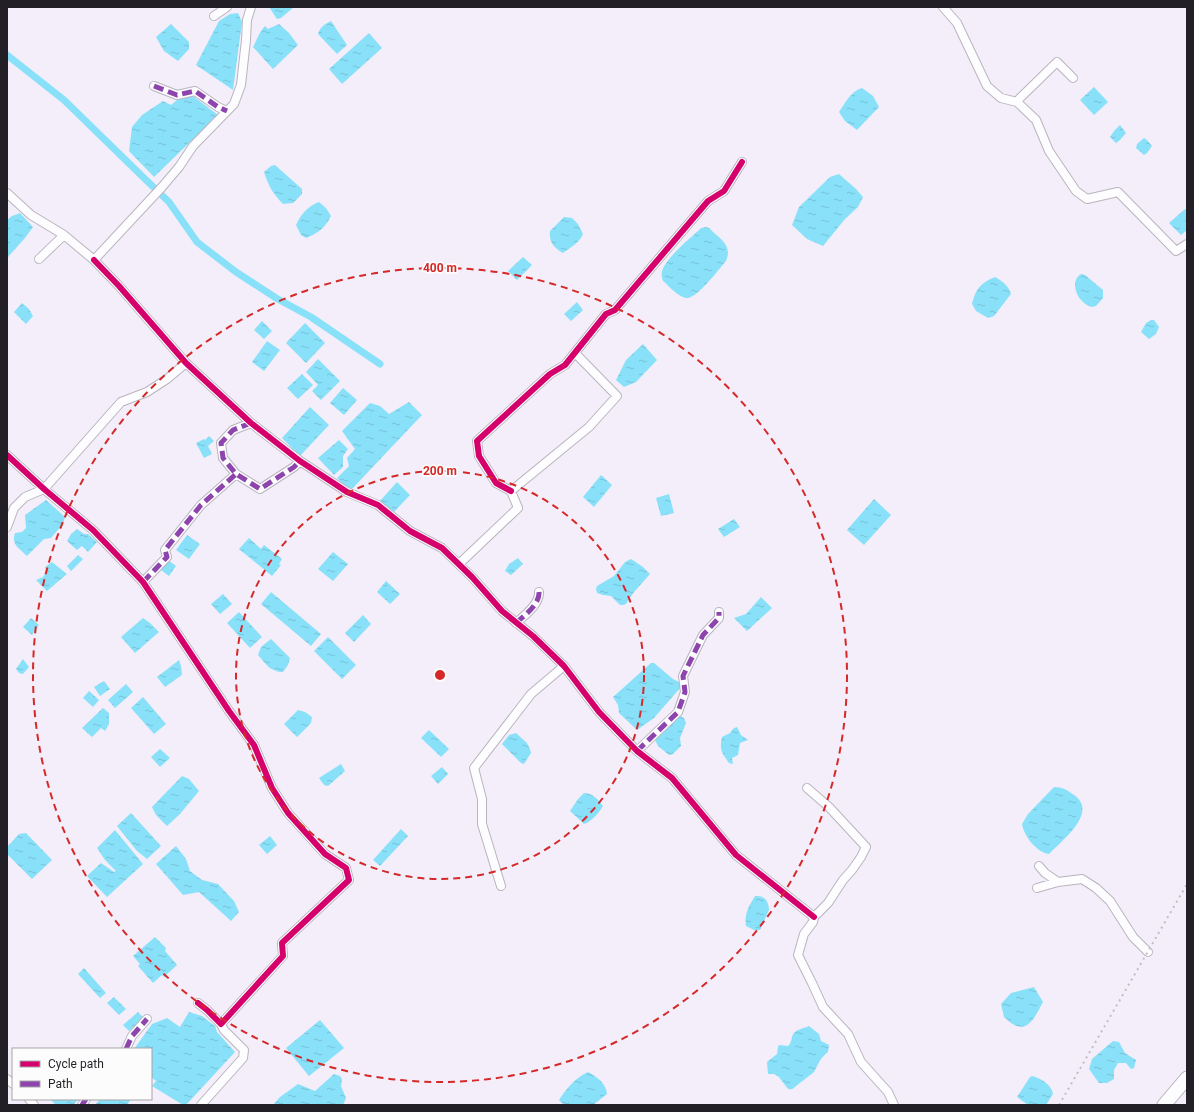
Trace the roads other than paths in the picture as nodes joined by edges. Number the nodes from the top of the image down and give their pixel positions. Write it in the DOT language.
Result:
graph roads {
  1 [pos="227,7"];
  2 [pos="251,7"];
  3 [pos="943,7"];
  4 [pos="214,16"];
  5 [pos="1073,78"];
  6 [pos="154,86"];
  7 [pos="1017,102"];
  8 [pos="226,111"];
  9 [pos="742,162"];
  10 [pos="7,193"];
  11 [pos="64,235"];
  12 [pos="1187,244"];
  13 [pos="39,259"];
  14 [pos="94,260"];
  15 [pos="575,353"];
  16 [pos="186,363"];
  17 [pos="252,423"];
  18 [pos="7,455"];
  19 [pos="300,461"];
  20 [pos="236,474"];
  21 [pos="44,488"];
  22 [pos="511,492"];
  23 [pos="7,527"];
  24 [pos="459,564"];
  25 [pos="143,582"];
  26 [pos="539,592"];
  27 [pos="719,612"];
  28 [pos="516,623"];
  29 [pos="564,666"];
  30 [pos="637,751"];
  31 [pos="807,788"];
  32 [pos="1039,866"];
  33 [pos="1058,882"];
  34 [pos="501,886"];
  35 [pos="1037,888"];
  36 [pos="814,917"];
  37 [pos="1148,952"];
  38 [pos="198,1003"];
  39 [pos="147,1019"];
  40 [pos="221,1024"];
  41 [pos="126,1048"];
  42 [pos="1187,1078"];
  43 [pos="1187,1085"];
  44 [pos="201,1105"];
  45 [pos="894,1105"];
  46 [pos="1164,1105"];
  47 [pos="1170,1105"];
  1 -- 4 [label="street"];
  2 -- 8 [label="street"];
  3 -- 7 [label="street"];
  5 -- 7 [label="street"];
  6 -- 8 [label="street"];
  7 -- 12 [label="street"];
  8 -- 14 [label="street"];
  9 -- 15 [label="street"];
  10 -- 11 [label="street"];
  11 -- 13 [label="street"];
  11 -- 14 [label="street"];
  14 -- 16 [label="street"];
  15 -- 22 [label="street"];
  15 -- 22 [label="street"];
  16 -- 17 [label="street"];
  16 -- 21 [label="street"];
  17 -- 19 [label="street"];
  17 -- 20 [label="street"];
  18 -- 21 [label="street"];
  19 -- 20 [label="street"];
  19 -- 24 [label="street"];
  20 -- 25 [label="street"];
  21 -- 23 [label="street"];
  21 -- 25 [label="street"];
  22 -- 24 [label="street"];
  24 -- 28 [label="street"];
  25 -- 40 [label="street"];
  26 -- 28 [label="street"];
  27 -- 30 [label="street"];
  28 -- 29 [label="street"];
  29 -- 30 [label="street"];
  29 -- 34 [label="street"];
  30 -- 36 [label="street"];
  31 -- 36 [label="street"];
  32 -- 33 [label="street"];
  33 -- 35 [label="street"];
  33 -- 37 [label="street"];
  36 -- 45 [label="street"];
  38 -- 40 [label="street"];
  39 -- 41 [label="street"];
  40 -- 44 [label="street"];
  42 -- 46 [label="highway"];
  43 -- 47 [label="highway"];
}
